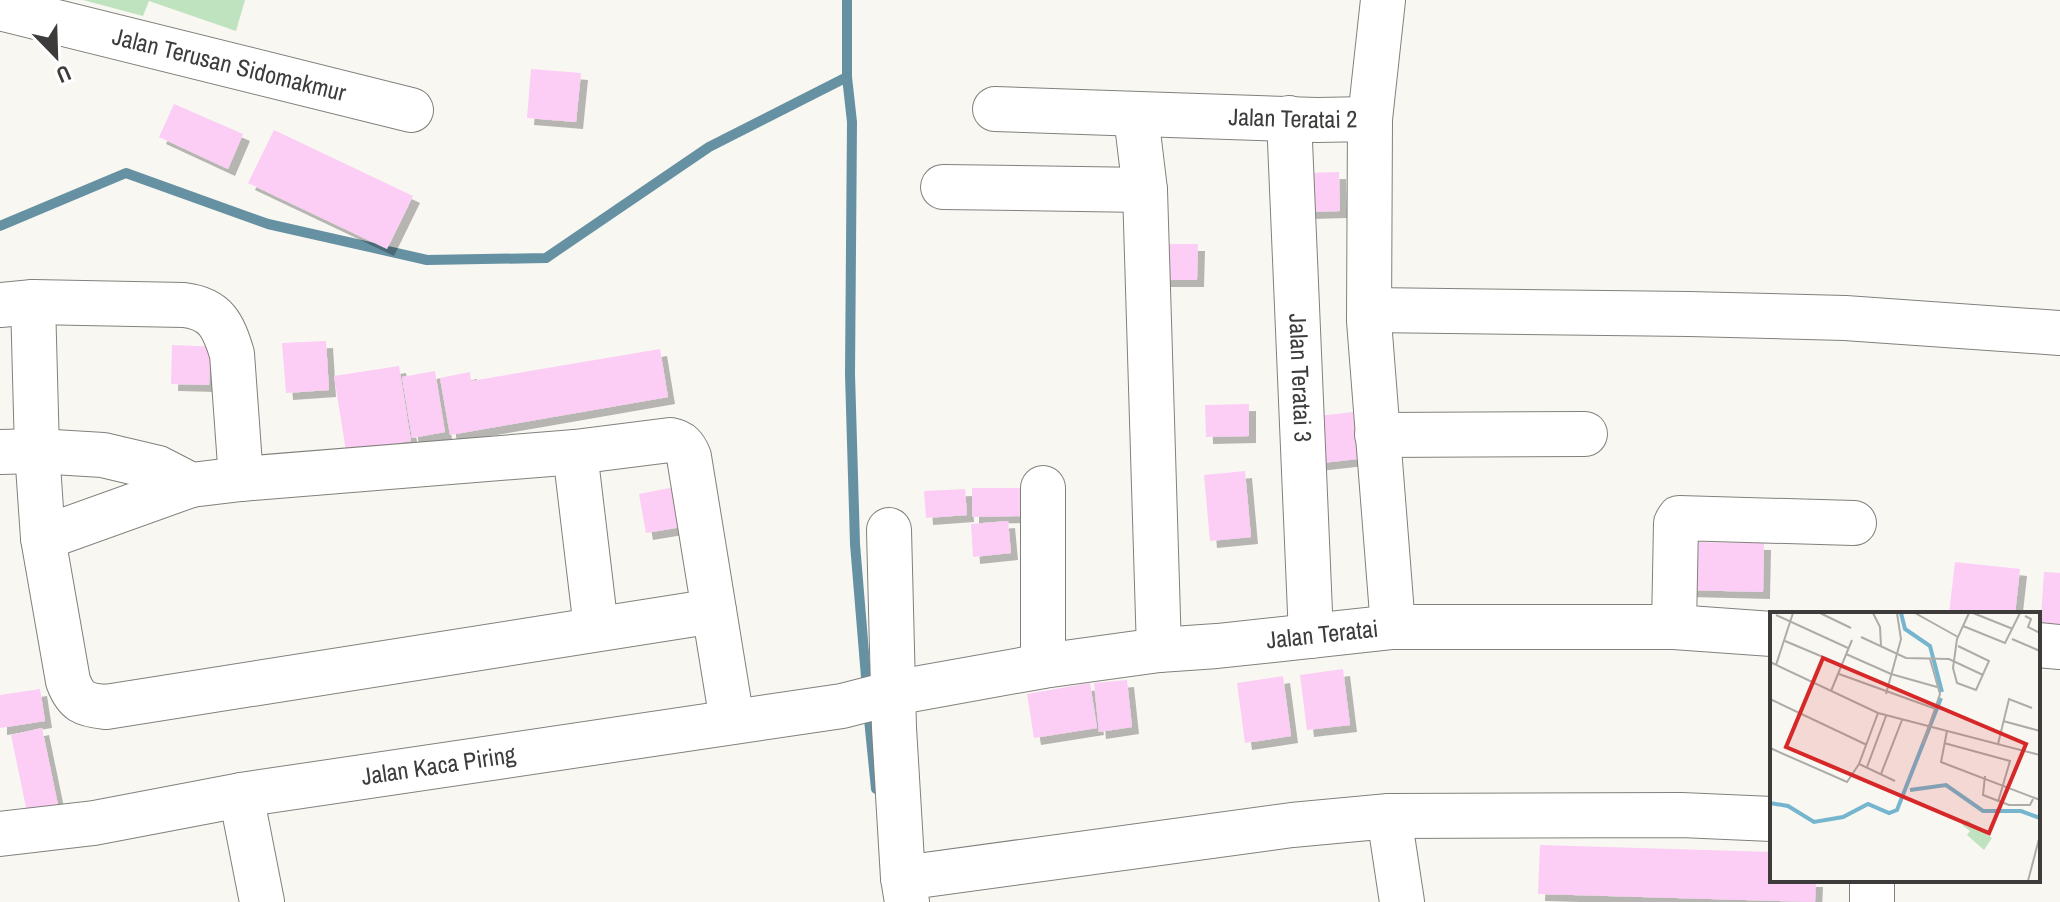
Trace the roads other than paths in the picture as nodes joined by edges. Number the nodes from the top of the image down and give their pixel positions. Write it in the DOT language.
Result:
graph roads {
  1 [pos="1383,0"];
  2 [pos="0,8"];
  3 [pos="995,109"];
  4 [pos="411,110"];
  5 [pos="1138,115"];
  6 [pos="1289,118"];
  7 [pos="1370,119"];
  8 [pos="943,187"];
  9 [pos="1145,190"];
  10 [pos="16,303"];
  11 [pos="1370,310"];
  12 [pos="2060,333"];
  13 [pos="1585,434"];
  14 [pos="1377,435"];
  15 [pos="18,452"];
  16 [pos="575,452"];
  17 [pos="241,479"];
  18 [pos="191,485"];
  19 [pos="1043,488"];
  20 [pos="1854,523"];
  21 [pos="889,530"];
  22 [pos="43,538"];
  23 [pos="714,611"];
  24 [pos="1393,627"];
  25 [pos="1674,627"];
  26 [pos="596,628"];
  27 [pos="1770,634"];
  28 [pos="1311,636"];
  29 [pos="2040,645"];
  30 [pos="2060,647"];
  31 [pos="1159,650"];
  32 [pos="1043,666"];
  33 [pos="871,699"];
  34 [pos="732,721"];
  35 [pos="241,795"];
  36 [pos="1389,816"];
  37 [pos="1770,819"];
  38 [pos="0,834"];
  39 [pos="905,890"];
  40 [pos="262,902"];
  41 [pos="1402,902"];
  1 -- 7 [label="street"];
  2 -- 4 [label="street, Jalan Terusan Sidomakmur"];
  3 -- 5 [label="street, Jalan Teratai 2"];
  5 -- 6 [label="street, Jalan Teratai 2"];
  5 -- 9 [label="street"];
  6 -- 7 [label="street, Jalan Teratai 2"];
  6 -- 28 [label="street, Jalan Teratai 3"];
  7 -- 11 [label="street, Jalan Teratai 2"];
  8 -- 9 [label="street"];
  9 -- 31 [label="street"];
  10 -- 15 [label="street"];
  10 -- 17 [label="street"];
  11 -- 12 [label="street"];
  11 -- 14 [label="street, Jalan Teratai 2"];
  13 -- 14 [label="street"];
  14 -- 24 [label="street, Jalan Teratai 2"];
  15 -- 18 [label="street"];
  15 -- 22 [label="street"];
  16 -- 17 [label="street"];
  16 -- 23 [label="street"];
  16 -- 26 [label="street"];
  17 -- 18 [label="street"];
  18 -- 22 [label="street"];
  19 -- 32 [label="street"];
  20 -- 25 [label="street"];
  21 -- 33 [label="street"];
  22 -- 26 [label="street"];
  23 -- 26 [label="street"];
  23 -- 34 [label="street"];
  24 -- 25 [label="street, Jalan Teratai"];
  24 -- 28 [label="street, Jalan Teratai"];
  25 -- 27 [label="street, Jalan Teratai"];
  28 -- 31 [label="street, Jalan Teratai"];
  29 -- 30 [label="street"];
  31 -- 32 [label="street, Jalan Teratai"];
  32 -- 33 [label="street, Jalan Teratai"];
  33 -- 34 [label="street, Jalan Kaca Piring"];
  33 -- 39 [label="street"];
  34 -- 35 [label="street, Jalan Kaca Piring"];
  35 -- 38 [label="street, Jalan Kaca Piring"];
  35 -- 40 [label="street"];
  36 -- 37 [label="street"];
  36 -- 39 [label="street"];
  36 -- 41 [label="street"];
}
